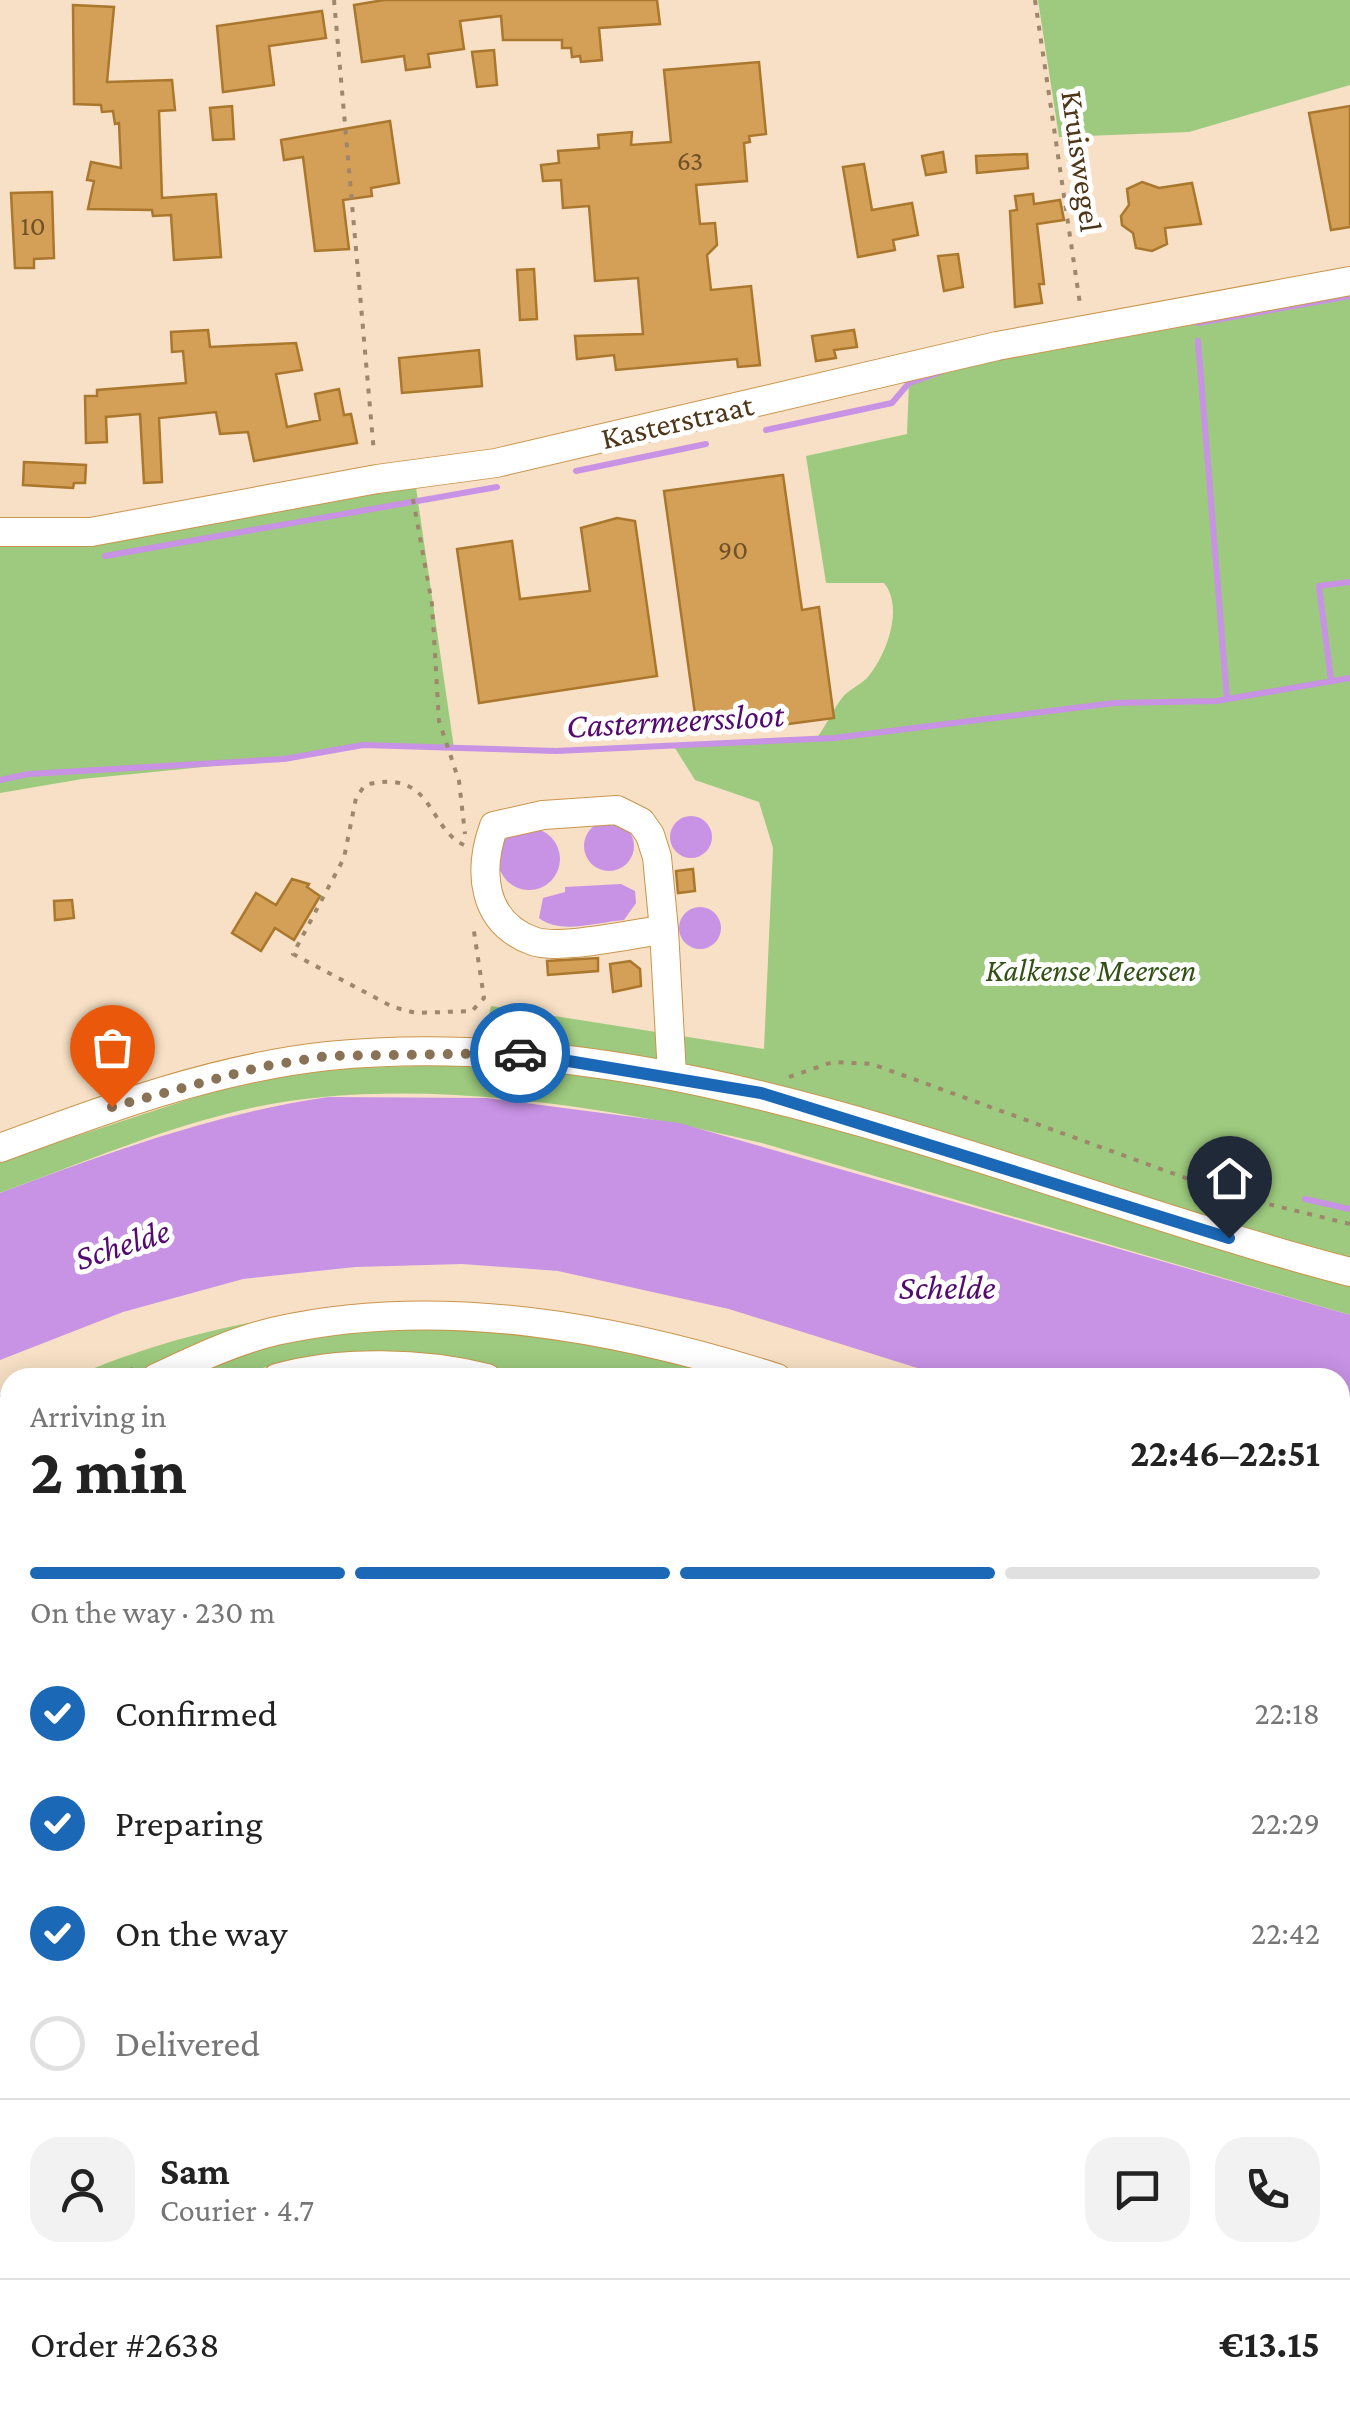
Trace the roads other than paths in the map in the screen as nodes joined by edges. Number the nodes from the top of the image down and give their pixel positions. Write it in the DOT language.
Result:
graph roads {
  1 [pos="1350,282"];
  2 [pos="0,532"];
  3 [pos="664,930"];
  4 [pos="672,1075"];
  5 [pos="0,1148"];
  6 [pos="1350,1272"];
  7 [pos="177,1368"];
  8 [pos="364,1368"];
  9 [pos="434,1368"];
  10 [pos="743,1368"];
  1 -- 2 [label="street, Kasterstraat"];
  3 -- 3 [label="street"];
  3 -- 4 [label="street"];
  4 -- 5 [label="street"];
  4 -- 6 [label="street"];
  7 -- 10 [label="street"];
  8 -- 9 [label="street"];
}
